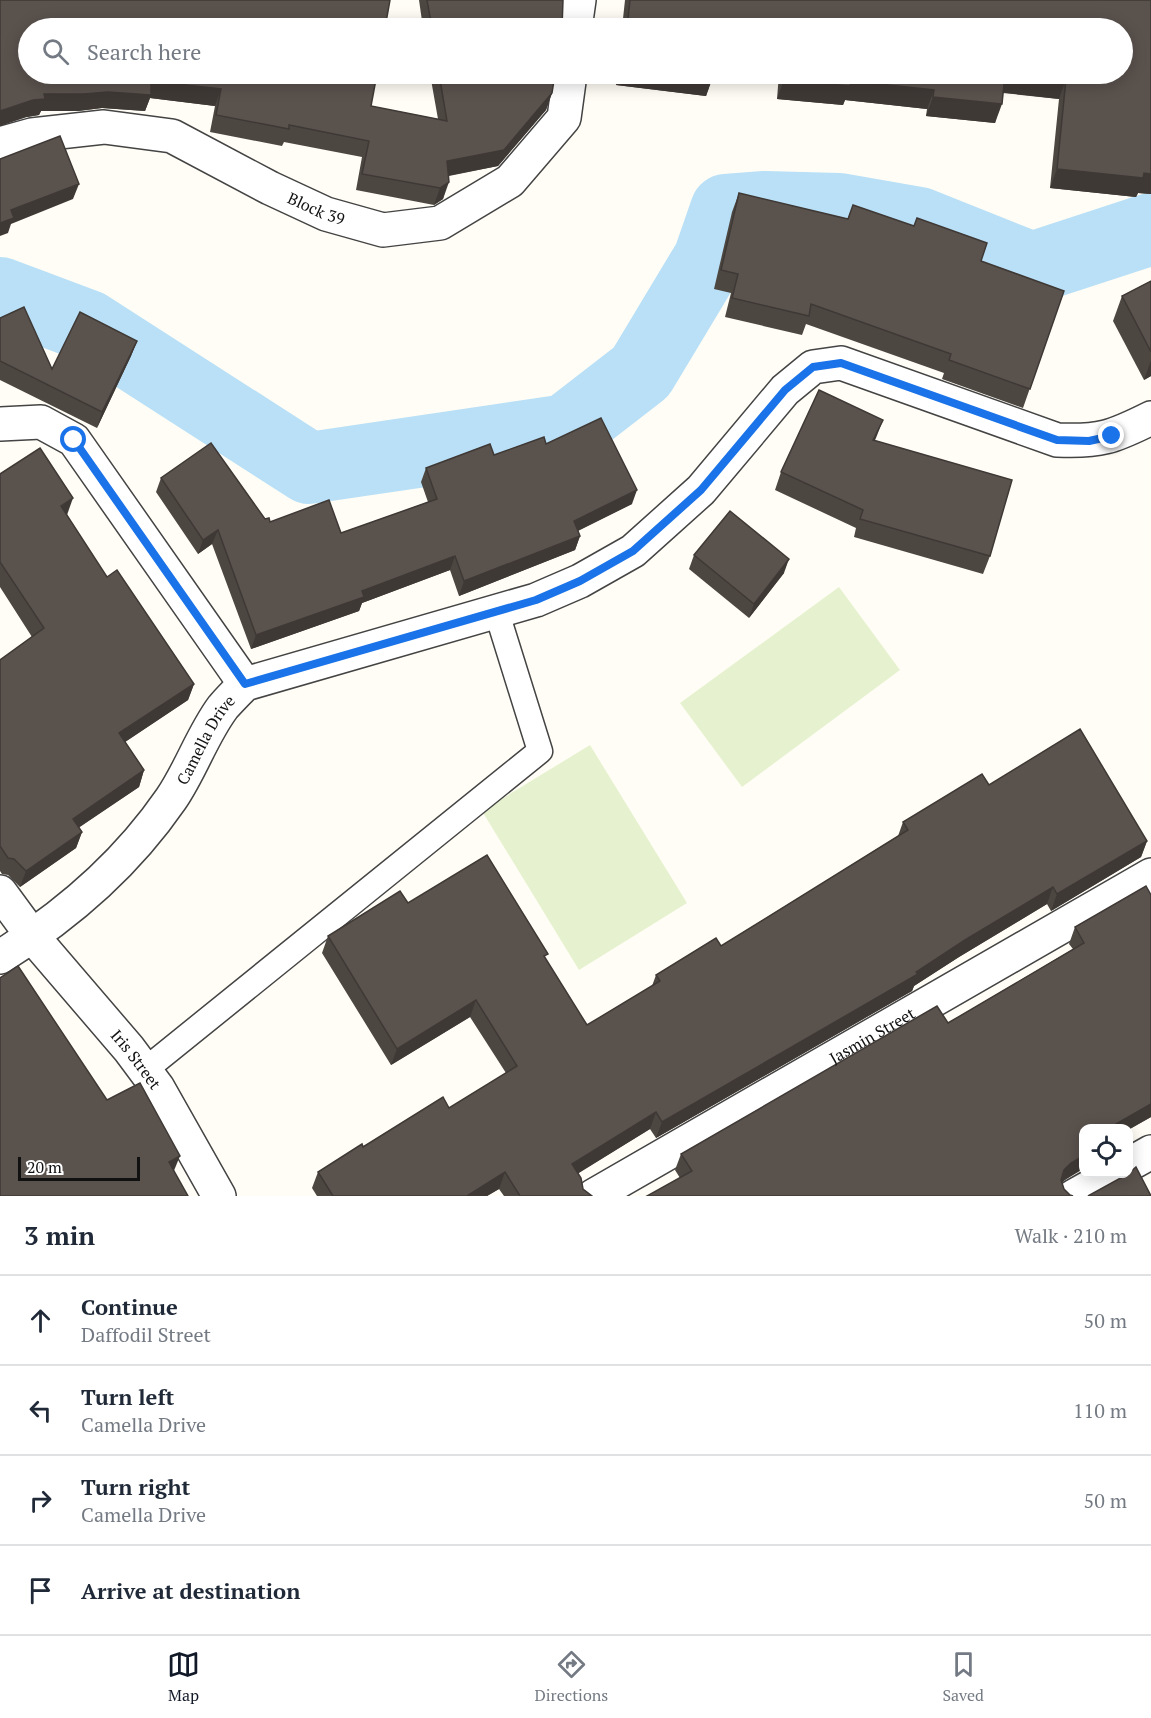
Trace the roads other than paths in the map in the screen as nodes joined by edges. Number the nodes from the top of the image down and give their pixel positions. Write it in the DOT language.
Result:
graph roads {
  1 [pos="579,0"];
  2 [pos="576,18"];
  3 [pos="569,84"];
  4 [pos="0,144"];
  5 [pos="1151,418"];
  6 [pos="0,424"];
  7 [pos="496,610"];
  8 [pos="245,684"];
  9 [pos="1151,875"];
  10 [pos="0,892"];
  11 [pos="33,937"];
  12 [pos="0,957"];
  13 [pos="145,1070"];
  14 [pos="1151,1152"];
  15 [pos="1133,1162"];
  16 [pos="1105,1178"];
  17 [pos="219,1196"];
  18 [pos="593,1196"];
  19 [pos="1074,1196"];
  1 -- 2 [label="street"];
  3 -- 4 [label="street, Block 39"];
  5 -- 7 [label="street, Camella Drive"];
  6 -- 8 [label="street"];
  7 -- 8 [label="street, Camella Drive"];
  7 -- 13 [label="lane"];
  8 -- 11 [label="street, Camella Drive"];
  9 -- 18 [label="street, Jasmin Street"];
  10 -- 11 [label="street, Iris Street"];
  11 -- 12 [label="street, Camella Drive"];
  11 -- 13 [label="street, Iris Street"];
  13 -- 17 [label="street, Iris Street"];
  14 -- 15 [label="street"];
  16 -- 19 [label="street"];
}
